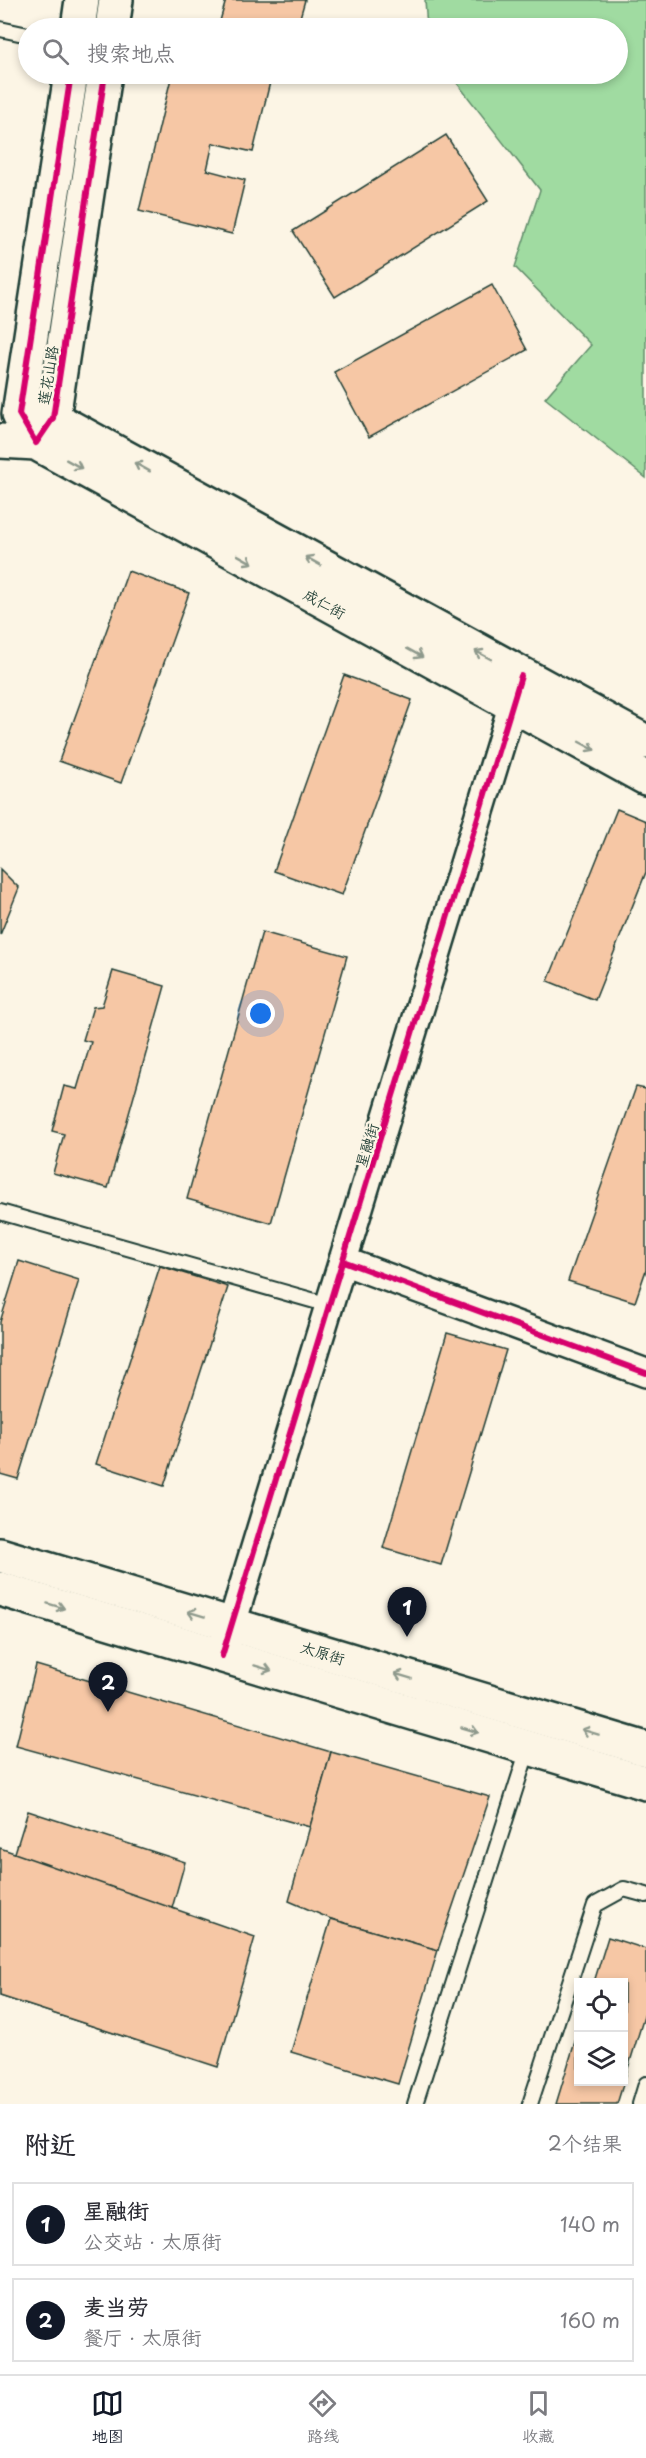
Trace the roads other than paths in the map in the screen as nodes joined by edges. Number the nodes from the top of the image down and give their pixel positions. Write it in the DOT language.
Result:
graph roads {
  1 [pos="82,0"];
  2 [pos="116,0"];
  3 [pos="79,18"];
  4 [pos="113,18"];
  5 [pos="0,29"];
  6 [pos="18,33"];
  7 [pos="69,84"];
  8 [pos="103,84"];
  9 [pos="10,413"];
  10 [pos="45,431"];
  11 [pos="0,441"];
  12 [pos="517,691"];
  13 [pos="646,742"];
  14 [pos="646,778"];
  15 [pos="0,1212"];
  16 [pos="343,1261"];
  17 [pos="329,1305"];
  18 [pos="646,1373"];
  19 [pos="0,1555"];
  20 [pos="0,1589"];
  21 [pos="232,1625"];
  22 [pos="222,1656"];
  23 [pos="533,1732"];
  24 [pos="646,1749"];
  25 [pos="646,1783"];
  26 [pos="646,1895"];
  27 [pos="646,2084"];
  28 [pos="415,2104"];
  29 [pos="530,2104"];
  30 [pos="640,2104"];
  1 -- 3 [label="street"];
  2 -- 4 [label="street"];
  5 -- 6 [label="lane"];
  7 -- 9 [label="street, 莲花山路"];
  8 -- 10 [label="street, 莲花山路"];
  9 -- 10 [label="street, 莲花山路"];
  10 -- 11 [label="street, 成仁街"];
  10 -- 12 [label="street, 成仁街"];
  12 -- 13 [label="street, 成仁街"];
  12 -- 14 [label="street, 成仁街, one-way"];
  12 -- 16 [label="street, 星融街"];
  15 -- 17 [label="lane"];
  16 -- 17 [label="street, 星融街"];
  16 -- 18 [label="street"];
  17 -- 21 [label="street, 星融街"];
  21 -- 19 [label="street, 太原街, one-way"];
  20 -- 22 [label="street, 太原街, one-way"];
  21 -- 22 [label="street, 星融街"];
  23 -- 21 [label="street, 太原街, one-way"];
  22 -- 23 [label="street, 太原街, one-way"];
  24 -- 23 [label="street, 太原街, one-way"];
  23 -- 25 [label="street, 太原街"];
  23 -- 28 [label="lane"];
  26 -- 29 [label="lane"];
  27 -- 30 [label="lane"];
}
